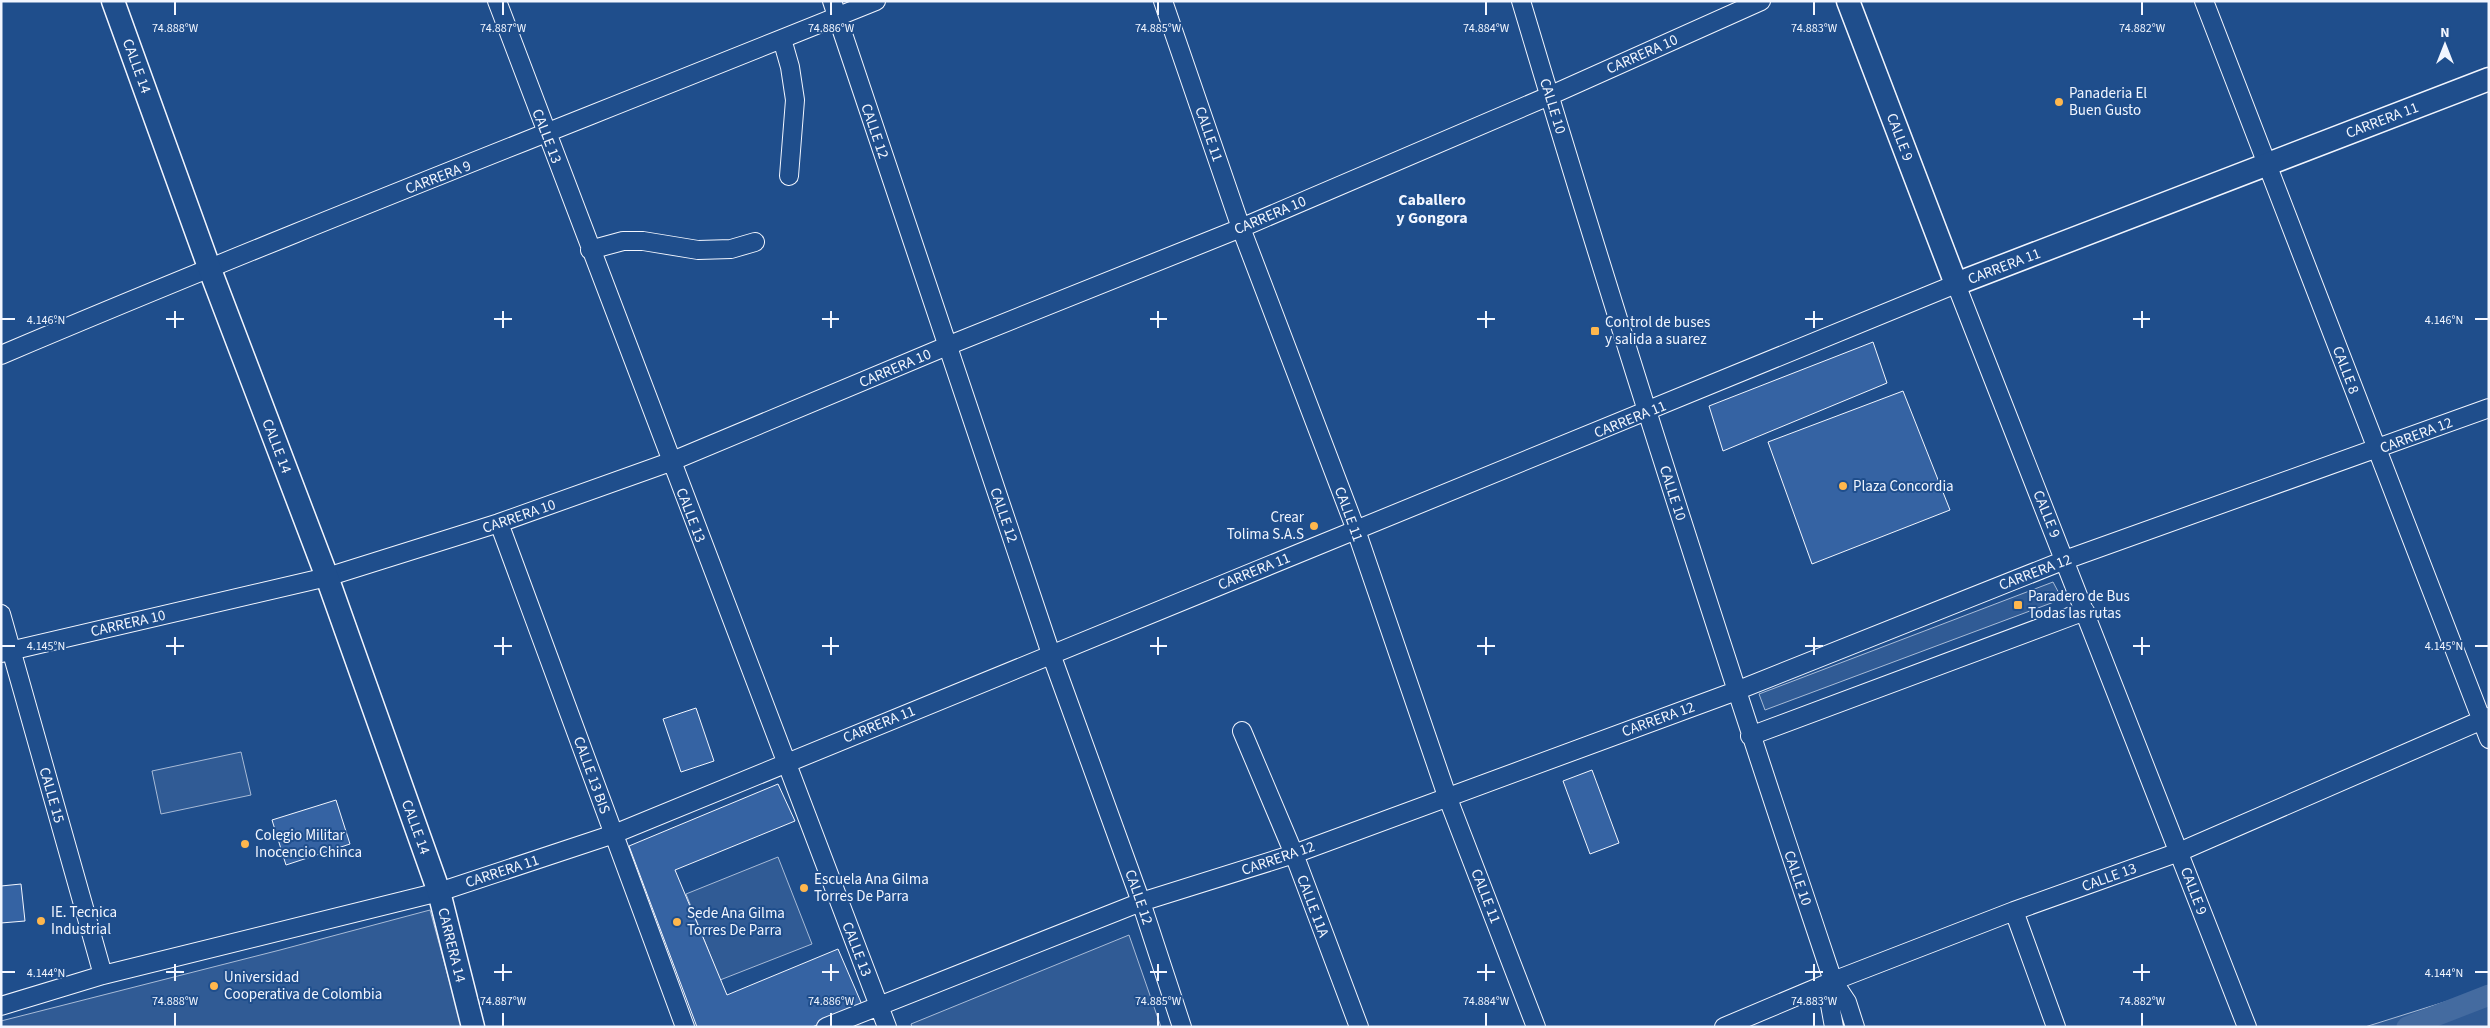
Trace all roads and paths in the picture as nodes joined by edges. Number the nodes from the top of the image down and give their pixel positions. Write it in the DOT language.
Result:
graph roads {
  1 [pos="113,1"];
  2 [pos="497,1"];
  3 [pos="876,1"];
  4 [pos="1163,1"];
  5 [pos="1521,1"];
  6 [pos="1762,1"];
  7 [pos="1848,1"];
  8 [pos="2204,1"];
  9 [pos="834,9"];
  10 [pos="782,39"];
  11 [pos="2489,80"];
  12 [pos="1549,96"];
  13 [pos="547,134"];
  14 [pos="2267,165"];
  15 [pos="789,176"];
  16 [pos="1241,228"];
  17 [pos="755,242"];
  18 [pos="590,250"];
  19 [pos="209,267"];
  20 [pos="1956,284"];
  21 [pos="947,346"];
  22 [pos="1,355"];
  23 [pos="2489,408"];
  24 [pos="1647,412"];
  25 [pos="2377,450"];
  26 [pos="670,462"];
  27 [pos="499,524"];
  28 [pos="1356,530"];
  29 [pos="2065,560"];
  30 [pos="327,577"];
  31 [pos="2085,611"];
  32 [pos="1,614"];
  33 [pos="7,652"];
  34 [pos="1051,654"];
  35 [pos="1736,691"];
  36 [pos="2485,719"];
  37 [pos="1242,731"];
  38 [pos="1750,736"];
  39 [pos="2489,739"];
  40 [pos="786,762"];
  41 [pos="1448,796"];
  42 [pos="614,834"];
  43 [pos="2179,852"];
  44 [pos="1294,854"];
  45 [pos="439,892"];
  46 [pos="1141,902"];
  47 [pos="2014,911"];
  48 [pos="103,975"];
  49 [pos="1833,981"];
  50 [pos="1,1006"];
  51 [pos="879,1006"];
  52 [pos="474,1027"];
  53 [pos="685,1027"];
  54 [pos="826,1027"];
  55 [pos="887,1027"];
  56 [pos="1182,1027"];
  57 [pos="1359,1027"];
  58 [pos="1536,1027"];
  59 [pos="1724,1027"];
  60 [pos="1834,1027"];
  61 [pos="1855,1027"];
  62 [pos="2056,1027"];
  63 [pos="2247,1027"];
  1 -- 19 [label="street, CALLE 14"];
  2 -- 13 [label="street, CALLE 13"];
  3 -- 9 [label="street, CARRERA 9"];
  4 -- 16 [label="street, CALLE 11"];
  5 -- 12 [label="street, CALLE 10"];
  6 -- 12 [label="street, CARRERA 10"];
  7 -- 20 [label="street, CALLE 9"];
  8 -- 14 [label="street, CALLE 8"];
  9 -- 10 [label="street, CARRERA 9"];
  9 -- 21 [label="street, CALLE 12"];
  10 -- 13 [label="street, CARRERA 9"];
  10 -- 15 [label="street"];
  11 -- 14 [label="street, CARRERA 11"];
  12 -- 16 [label="street, CARRERA 10"];
  12 -- 24 [label="street, CALLE 10"];
  13 -- 18 [label="street, CALLE 13"];
  13 -- 19 [label="street, CARRERA 9"];
  14 -- 20 [label="street, CARRERA 11"];
  14 -- 25 [label="street, CALLE 8"];
  16 -- 21 [label="street, CARRERA 10"];
  16 -- 28 [label="street, CALLE 11"];
  17 -- 18 [label="street"];
  18 -- 26 [label="street, CALLE 13"];
  19 -- 22 [label="street, CARRERA 9"];
  19 -- 30 [label="street, CALLE 14"];
  20 -- 24 [label="street, CARRERA 11"];
  20 -- 29 [label="street, CALLE 9"];
  21 -- 26 [label="street, CARRERA 10"];
  21 -- 34 [label="street, CALLE 12"];
  23 -- 25 [label="street, CARRERA 12"];
  24 -- 28 [label="street, CARRERA 11"];
  24 -- 35 [label="street, CALLE 10"];
  25 -- 29 [label="street, CARRERA 12"];
  25 -- 36 [label="street, CALLE 8"];
  26 -- 27 [label="street, CARRERA 10"];
  26 -- 40 [label="street, CALLE 13"];
  27 -- 30 [label="street, CARRERA 10"];
  27 -- 42 [label="street, CALLE 13 BIS"];
  28 -- 34 [label="street, CARRERA 11"];
  28 -- 41 [label="street, CALLE 11"];
  29 -- 31 [label="street, CALLE 9"];
  29 -- 35 [label="street, CARRERA 12"];
  30 -- 33 [label="street, CARRERA 10"];
  30 -- 45 [label="street, CALLE 14"];
  31 -- 38 [label="street"];
  31 -- 43 [label="street, CALLE 9"];
  32 -- 33 [label="street, CALLE 15"];
  33 -- 48 [label="street, CALLE 15"];
  34 -- 40 [label="street, CARRERA 11"];
  34 -- 46 [label="street, CALLE 12"];
  35 -- 38 [label="street, CALLE 10"];
  35 -- 41 [label="street, CARRERA 12"];
  36 -- 39 [label="street, CALLE 8"];
  36 -- 43 [label="street, CALLE 13"];
  37 -- 44 [label="street, CALLE 11A"];
  38 -- 49 [label="street, CALLE 10"];
  40 -- 42 [label="street, CARRERA 11"];
  40 -- 51 [label="street, CALLE 13"];
  41 -- 44 [label="street, CARRERA 12"];
  41 -- 58 [label="street, CALLE 11"];
  42 -- 45 [label="street, CARRERA 11"];
  42 -- 53 [label="street, CALLE 13 BIS"];
  43 -- 47 [label="street, CALLE 13"];
  43 -- 63 [label="street, CALLE 9"];
  44 -- 46 [label="street, CARRERA 12"];
  44 -- 57 [label="street, CALLE 11A"];
  45 -- 48 [label="street, CARRERA 11"];
  45 -- 52 [label="street, CARRERA 14"];
  46 -- 51 [label="street, CARRERA 12"];
  46 -- 56 [label="street, CALLE 12"];
  47 -- 49 [label="street, CALLE 13"];
  47 -- 62 [label="street"];
  48 -- 50 [label="street, CARRERA 11"];
  49 -- 59 [label="street, CALLE 13"];
  49 -- 60 [label="street, CALLE 10"];
  49 -- 61 [label="street, CALLE 10"];
  51 -- 54 [label="street, CARRERA 12"];
  51 -- 55 [label="street, CALLE 13"];
}
